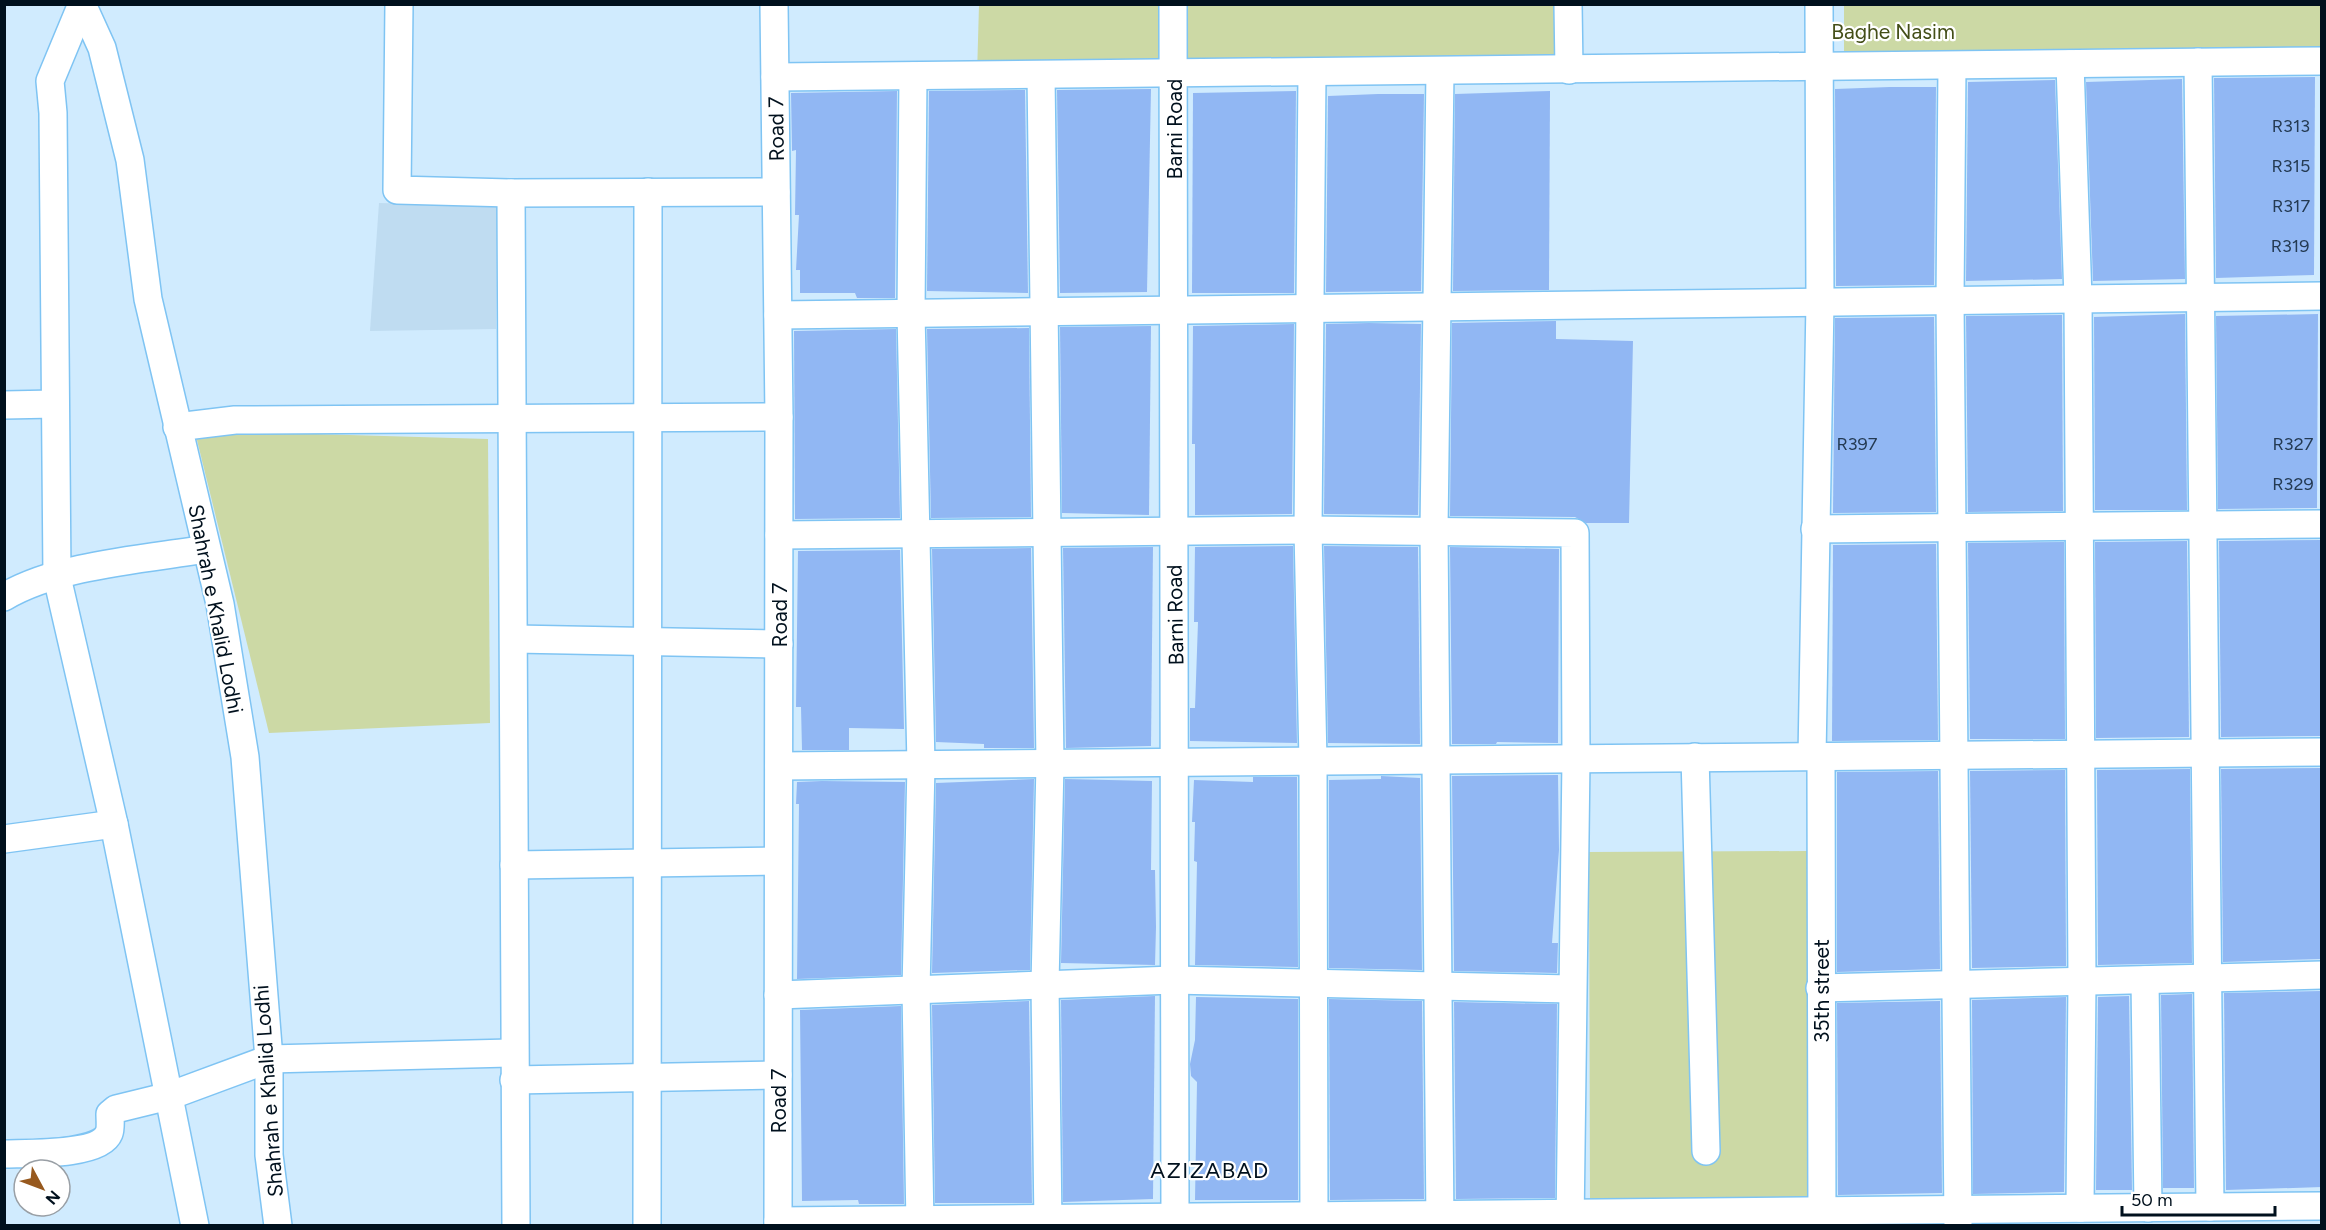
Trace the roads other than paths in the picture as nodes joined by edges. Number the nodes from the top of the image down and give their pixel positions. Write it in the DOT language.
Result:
graph roads {
  1 [pos="82,4"];
  2 [pos="399,4"];
  3 [pos="774,4"];
  4 [pos="1173,4"];
  5 [pos="1568,4"];
  6 [pos="1820,4"];
  7 [pos="2322,61"];
  8 [pos="2198,62"];
  9 [pos="2070,64"];
  10 [pos="1952,66"];
  11 [pos="1819,68"];
  12 [pos="1569,70"];
  13 [pos="1440,71"];
  14 [pos="1312,73"];
  15 [pos="1174,74"];
  16 [pos="1041,75"];
  17 [pos="913,76"];
  18 [pos="775,77"];
  19 [pos="648,192"];
  20 [pos="776,192"];
  21 [pos="512,193"];
  22 [pos="2322,296"];
  23 [pos="2201,297"];
  24 [pos="2078,299"];
  25 [pos="1950,300"];
  26 [pos="1820,302"];
  27 [pos="1435,307"];
  28 [pos="1308,308"];
  29 [pos="1174,310"];
  30 [pos="1046,312"];
  31 [pos="911,313"];
  32 [pos="778,315"];
  33 [pos="55,404"];
  34 [pos="4,405"];
  35 [pos="779,417"];
  36 [pos="512,418"];
  37 [pos="648,418"];
  38 [pos="177,427"];
  39 [pos="2322,524"];
  40 [pos="2204,525"];
  41 [pos="2077,526"];
  42 [pos="1951,527"];
  43 [pos="1815,529"];
  44 [pos="1308,530"];
  45 [pos="1434,530"];
  46 [pos="1174,531"];
  47 [pos="1048,532"];
  48 [pos="916,534"];
  49 [pos="779,535"];
  50 [pos="206,549"];
  51 [pos="57,577"];
  52 [pos="4,597"];
  53 [pos="515,639"];
  54 [pos="648,641"];
  55 [pos="779,644"];
  56 [pos="2322,752"];
  57 [pos="2206,753"];
  58 [pos="2079,754"];
  59 [pos="1954,755"];
  60 [pos="1817,756"];
  61 [pos="1695,758"];
  62 [pos="1576,759"];
  63 [pos="1436,760"];
  64 [pos="1313,761"];
  65 [pos="1176,762"];
  66 [pos="1050,764"];
  67 [pos="921,765"];
  68 [pos="779,766"];
  69 [pos="114,824"];
  70 [pos="4,839"];
  71 [pos="778,861"];
  72 [pos="648,863"];
  73 [pos="514,865"];
  74 [pos="2322,975"];
  75 [pos="2209,978"];
  76 [pos="1173,980"];
  77 [pos="2145,980"];
  78 [pos="2082,981"];
  79 [pos="1312,983"];
  80 [pos="1045,984"];
  81 [pos="1958,985"];
  82 [pos="1440,986"];
  83 [pos="1820,988"];
  84 [pos="1571,989"];
  85 [pos="916,990"];
  86 [pos="778,995"];
  87 [pos="514,1053"];
  88 [pos="269,1059"];
  89 [pos="778,1075"];
  90 [pos="647,1078"];
  91 [pos="514,1080"];
  92 [pos="169,1096"];
  93 [pos="1706,1150"];
  94 [pos="4,1154"];
  95 [pos="2322,1206"];
  96 [pos="2210,1207"];
  97 [pos="2148,1208"];
  98 [pos="2087,1214"];
  99 [pos="1958,1217"];
  100 [pos="1822,1218"];
  101 [pos="1570,1219"];
  102 [pos="1313,1220"];
  103 [pos="1440,1220"];
  104 [pos="1175,1221"];
  105 [pos="920,1222"];
  106 [pos="1048,1222"];
  107 [pos="778,1223"];
  108 [pos="195,1226"];
  109 [pos="278,1226"];
  110 [pos="516,1226"];
  111 [pos="647,1226"];
  1 -- 33 [label="street"];
  1 -- 38 [label="street, Shahrah e Khalid Lodhi"];
  2 -- 21 [label="street"];
  3 -- 18 [label="street, Road 7"];
  4 -- 15 [label="street, Barni Road"];
  5 -- 12 [label="street"];
  6 -- 11 [label="street, 35th street"];
  7 -- 8 [label="street"];
  8 -- 9 [label="street"];
  8 -- 23 [label="street"];
  9 -- 10 [label="street"];
  9 -- 24 [label="street"];
  10 -- 11 [label="street"];
  10 -- 25 [label="street"];
  11 -- 12 [label="street"];
  11 -- 26 [label="street, 35th street"];
  12 -- 13 [label="street"];
  13 -- 14 [label="street"];
  13 -- 27 [label="street"];
  14 -- 15 [label="street"];
  14 -- 28 [label="street"];
  15 -- 16 [label="street"];
  15 -- 29 [label="street, Barni Road"];
  16 -- 17 [label="street"];
  16 -- 30 [label="street"];
  17 -- 18 [label="street"];
  17 -- 31 [label="street"];
  18 -- 20 [label="street, Road 7"];
  19 -- 20 [label="street"];
  19 -- 21 [label="street"];
  19 -- 37 [label="street"];
  20 -- 32 [label="street, Road 7"];
  21 -- 36 [label="street"];
  22 -- 23 [label="street"];
  23 -- 24 [label="street"];
  23 -- 40 [label="street"];
  24 -- 25 [label="street"];
  24 -- 41 [label="street"];
  25 -- 26 [label="street"];
  25 -- 42 [label="street"];
  26 -- 27 [label="street"];
  26 -- 43 [label="street, 35th street"];
  27 -- 28 [label="street"];
  27 -- 45 [label="street"];
  28 -- 29 [label="street"];
  28 -- 44 [label="street"];
  29 -- 30 [label="street"];
  29 -- 46 [label="street, Barni Road"];
  30 -- 31 [label="street"];
  30 -- 47 [label="street"];
  31 -- 32 [label="street"];
  31 -- 48 [label="street"];
  32 -- 35 [label="street, Road 7"];
  33 -- 34 [label="street"];
  33 -- 51 [label="street"];
  35 -- 37 [label="street"];
  35 -- 49 [label="street, Road 7"];
  36 -- 37 [label="street"];
  36 -- 38 [label="street"];
  36 -- 53 [label="street"];
  37 -- 54 [label="street"];
  38 -- 50 [label="street, Shahrah e Khalid Lodhi"];
  39 -- 40 [label="street"];
  40 -- 41 [label="street"];
  40 -- 57 [label="street"];
  41 -- 42 [label="street"];
  41 -- 58 [label="street"];
  42 -- 43 [label="street"];
  42 -- 59 [label="street"];
  43 -- 60 [label="street, 35th street"];
  44 -- 45 [label="street"];
  44 -- 46 [label="street"];
  44 -- 64 [label="street"];
  45 -- 62 [label="street"];
  45 -- 63 [label="street"];
  46 -- 47 [label="street"];
  46 -- 65 [label="street, Barni Road"];
  47 -- 48 [label="street"];
  47 -- 66 [label="street"];
  48 -- 49 [label="street"];
  48 -- 67 [label="street"];
  49 -- 55 [label="street, Road 7"];
  50 -- 51 [label="street"];
  50 -- 88 [label="street, Shahrah e Khalid Lodhi"];
  51 -- 52 [label="street"];
  51 -- 69 [label="street"];
  53 -- 54 [label="street"];
  53 -- 73 [label="street"];
  54 -- 55 [label="street"];
  54 -- 72 [label="street"];
  55 -- 68 [label="street, Road 7"];
  56 -- 57 [label="street"];
  57 -- 58 [label="street"];
  57 -- 75 [label="street"];
  58 -- 59 [label="street"];
  58 -- 78 [label="street"];
  59 -- 60 [label="street"];
  59 -- 81 [label="street"];
  60 -- 61 [label="street"];
  60 -- 83 [label="street, 35th street"];
  61 -- 62 [label="street"];
  61 -- 93 [label="street"];
  62 -- 63 [label="street"];
  62 -- 84 [label="street"];
  63 -- 64 [label="street"];
  63 -- 82 [label="street"];
  64 -- 65 [label="street"];
  64 -- 79 [label="street"];
  65 -- 66 [label="street"];
  65 -- 76 [label="street, Barni Road"];
  66 -- 67 [label="street"];
  66 -- 80 [label="street"];
  67 -- 68 [label="street"];
  67 -- 85 [label="street"];
  68 -- 71 [label="street, Road 7"];
  69 -- 70 [label="street"];
  69 -- 92 [label="street"];
  71 -- 72 [label="street"];
  71 -- 86 [label="street, Road 7"];
  72 -- 73 [label="street"];
  72 -- 90 [label="street"];
  73 -- 87 [label="street"];
  74 -- 75 [label="street"];
  75 -- 77 [label="street"];
  75 -- 96 [label="street"];
  76 -- 79 [label="street"];
  76 -- 80 [label="street"];
  76 -- 104 [label="street, Barni Road"];
  77 -- 78 [label="street"];
  77 -- 97 [label="street"];
  78 -- 81 [label="street"];
  78 -- 98 [label="street"];
  79 -- 82 [label="street"];
  79 -- 102 [label="street"];
  80 -- 85 [label="street"];
  80 -- 106 [label="street"];
  81 -- 83 [label="street"];
  81 -- 99 [label="street"];
  82 -- 84 [label="street"];
  82 -- 103 [label="street"];
  83 -- 100 [label="street, 35th street"];
  84 -- 101 [label="street"];
  85 -- 86 [label="street"];
  85 -- 105 [label="street"];
  86 -- 89 [label="street, Road 7"];
  87 -- 88 [label="street"];
  87 -- 91 [label="street"];
  88 -- 92 [label="street"];
  88 -- 109 [label="street, Shahrah e Khalid Lodhi"];
  89 -- 90 [label="street"];
  89 -- 107 [label="street, Road 7"];
  90 -- 91 [label="street"];
  90 -- 111 [label="street"];
  91 -- 110 [label="street"];
  92 -- 94 [label="street"];
  92 -- 108 [label="street"];
  95 -- 96 [label="street"];
  96 -- 97 [label="street"];
  97 -- 98 [label="street"];
  98 -- 99 [label="street"];
  99 -- 100 [label="street"];
  100 -- 101 [label="street"];
  101 -- 103 [label="street"];
  102 -- 103 [label="street"];
  102 -- 104 [label="street"];
  104 -- 106 [label="street"];
  105 -- 106 [label="street"];
  105 -- 107 [label="street"];
}
